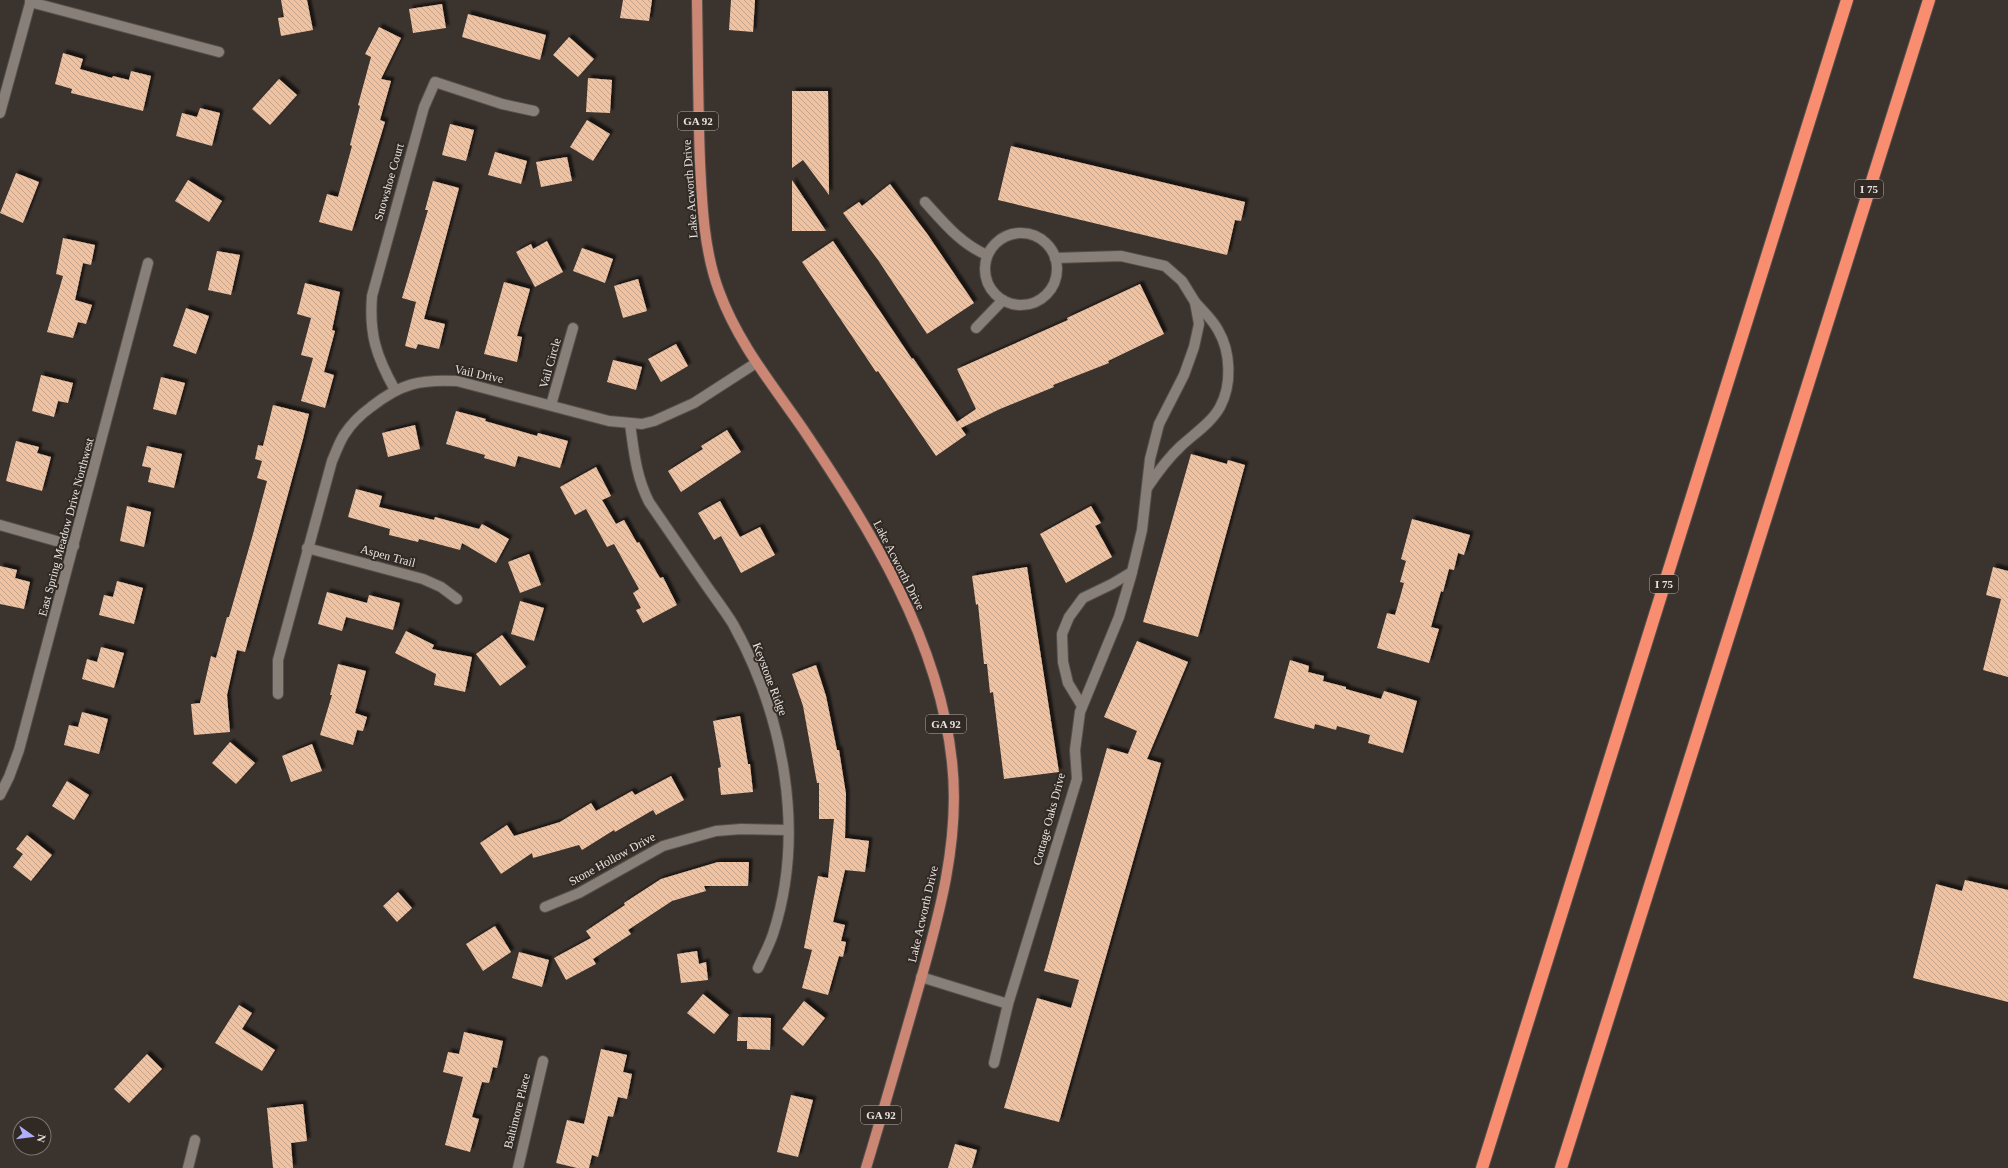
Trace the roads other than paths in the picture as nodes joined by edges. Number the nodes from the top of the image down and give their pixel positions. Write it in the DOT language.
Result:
graph roads {
  1 [pos="697,0"];
  2 [pos="1847,0"];
  3 [pos="1929,0"];
  4 [pos="30,1"];
  5 [pos="219,52"];
  6 [pos="534,111"];
  7 [pos="0,113"];
  8 [pos="925,202"];
  9 [pos="987,255"];
  10 [pos="1055,258"];
  11 [pos="148,263"];
  12 [pos="1003,300"];
  13 [pos="1195,302"];
  14 [pos="573,328"];
  15 [pos="976,328"];
  16 [pos="756,363"];
  17 [pos="395,390"];
  18 [pos="551,405"];
  19 [pos="630,424"];
  20 [pos="1145,491"];
  21 [pos="0,525"];
  22 [pos="74,546"];
  23 [pos="307,548"];
  24 [pos="1132,572"];
  25 [pos="457,599"];
  26 [pos="278,694"];
  27 [pos="1082,706"];
  28 [pos="0,795"];
  29 [pos="788,830"];
  30 [pos="545,907"];
  31 [pos="758,968"];
  32 [pos="921,977"];
  33 [pos="1008,1004"];
  34 [pos="543,1061"];
  35 [pos="994,1063"];
  36 [pos="195,1140"];
  37 [pos="188,1168"];
  38 [pos="518,1168"];
  39 [pos="866,1168"];
  40 [pos="1482,1168"];
  41 [pos="1561,1168"];
  1 -- 16 [label="main road, Lake Acworth Drive / GA 92"];
  2 -- 40 [label="highway, I 75"];
  3 -- 41 [label="highway, I 75"];
  4 -- 5 [label="street"];
  4 -- 7 [label="street"];
  6 -- 17 [label="street, Snowshoe Court"];
  8 -- 9 [label="street"];
  9 -- 10 [label="street"];
  9 -- 12 [label="street"];
  10 -- 12 [label="street"];
  10 -- 13 [label="street, Cottage Oaks Drive"];
  11 -- 22 [label="street, East Spring Meadow Drive Northwest"];
  12 -- 15 [label="street"];
  13 -- 20 [label="street, Cottage Oaks Drive"];
  13 -- 20 [label="street, Cottage Oaks Drive"];
  14 -- 18 [label="street, Vail Circle"];
  16 -- 19 [label="street, Vail Drive"];
  16 -- 32 [label="main road, Lake Acworth Drive / GA 92"];
  17 -- 18 [label="street, Vail Drive"];
  17 -- 23 [label="street, Vail Drive"];
  18 -- 19 [label="street, Vail Drive"];
  19 -- 29 [label="street, Keystone Ridge"];
  20 -- 24 [label="street, Cottage Oaks Drive"];
  21 -- 22 [label="street"];
  22 -- 28 [label="street, East Spring Meadow Drive Northwest"];
  23 -- 25 [label="street, Aspen Trail"];
  23 -- 26 [label="street, Vail Drive"];
  24 -- 27 [label="street, Cottage Oaks Drive"];
  24 -- 27 [label="street"];
  27 -- 33 [label="street, Cottage Oaks Drive"];
  29 -- 30 [label="street, Stone Hollow Drive"];
  29 -- 31 [label="street, Keystone Ridge"];
  32 -- 33 [label="street"];
  32 -- 39 [label="main road, Lake Acworth Drive / GA 92"];
  33 -- 35 [label="street, Cottage Oaks Drive"];
  34 -- 38 [label="street, Baltimore Place"];
  36 -- 37 [label="street"];
}
